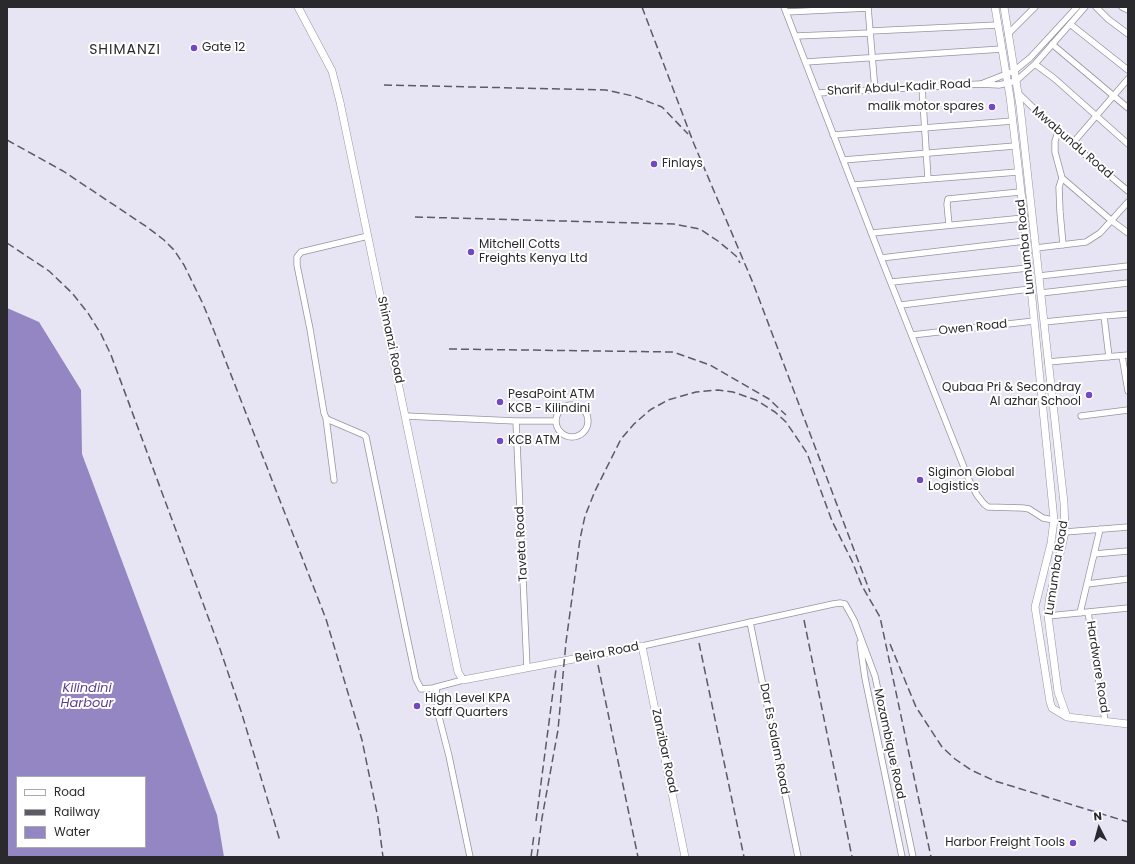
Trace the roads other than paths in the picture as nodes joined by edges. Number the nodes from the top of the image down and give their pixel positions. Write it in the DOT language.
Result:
graph roads {
  1 [pos="298,7"];
  2 [pos="868,7"];
  3 [pos="995,7"];
  4 [pos="1004,7"];
  5 [pos="1036,7"];
  6 [pos="1077,7"];
  7 [pos="1085,7"];
  8 [pos="1096,7"];
  9 [pos="1122,7"];
  10 [pos="785,9"];
  11 [pos="1128,10"];
  12 [pos="1070,24"];
  13 [pos="998,25"];
  14 [pos="870,32"];
  15 [pos="1008,34"];
  16 [pos="1128,34"];
  17 [pos="796,36"];
  18 [pos="1052,44"];
  19 [pos="1002,49"];
  20 [pos="873,58"];
  21 [pos="806,62"];
  22 [pos="1035,64"];
  23 [pos="1128,70"];
  24 [pos="1014,71"];
  25 [pos="1006,73"];
  26 [pos="1128,79"];
  27 [pos="1016,81"];
  28 [pos="980,84"];
  29 [pos="1008,84"];
  30 [pos="922,87"];
  31 [pos="875,90"];
  32 [pos="818,93"];
  33 [pos="1018,93"];
  34 [pos="1114,96"];
  35 [pos="1128,108"];
  36 [pos="1096,116"];
  37 [pos="1013,121"];
  38 [pos="925,128"];
  39 [pos="1058,132"];
  40 [pos="833,135"];
  41 [pos="1072,144"];
  42 [pos="1128,144"];
  43 [pos="1015,146"];
  44 [pos="927,154"];
  45 [pos="843,160"];
  46 [pos="1018,172"];
  47 [pos="1062,178"];
  48 [pos="928,179"];
  49 [pos="854,185"];
  50 [pos="1128,191"];
  51 [pos="1020,192"];
  52 [pos="1128,202"];
  53 [pos="1024,218"];
  54 [pos="1112,221"];
  55 [pos="949,225"];
  56 [pos="872,233"];
  57 [pos="1128,233"];
  58 [pos="368,236"];
  59 [pos="1025,241"];
  60 [pos="1063,246"];
  61 [pos="1036,248"];
  62 [pos="881,258"];
  63 [pos="1128,266"];
  64 [pos="1028,268"];
  65 [pos="1039,276"];
  66 [pos="892,282"];
  67 [pos="1128,283"];
  68 [pos="1030,290"];
  69 [pos="1041,293"];
  70 [pos="901,305"];
  71 [pos="1128,314"];
  72 [pos="1104,316"];
  73 [pos="1034,321"];
  74 [pos="1044,322"];
  75 [pos="912,335"];
  76 [pos="1047,348"];
  77 [pos="1037,349"];
  78 [pos="1125,355"];
  79 [pos="1109,357"];
  80 [pos="1048,362"];
  81 [pos="1128,391"];
  82 [pos="1128,410"];
  83 [pos="405,416"];
  84 [pos="1081,416"];
  85 [pos="326,418"];
  86 [pos="516,421"];
  87 [pos="556,421"];
  88 [pos="334,480"];
  89 [pos="1054,520"];
  90 [pos="1128,527"];
  91 [pos="1100,529"];
  92 [pos="1065,532"];
  93 [pos="1128,551"];
  94 [pos="1094,554"];
  95 [pos="1128,579"];
  96 [pos="1087,584"];
  97 [pos="1128,608"];
  98 [pos="1088,612"];
  99 [pos="1080,613"];
  100 [pos="1048,616"];
  101 [pos="750,622"];
  102 [pos="858,633"];
  103 [pos="642,646"];
  104 [pos="528,668"];
  105 [pos="1055,671"];
  106 [pos="1045,673"];
  107 [pos="463,680"];
  108 [pos="436,687"];
  109 [pos="1067,717"];
  110 [pos="1105,721"];
  111 [pos="1128,724"];
  112 [pos="470,857"];
  113 [pos="685,857"];
  114 [pos="798,857"];
  115 [pos="902,857"];
  116 [pos="913,857"];
  1 -- 58 [label="main road, Shimanzi Road"];
  2 -- 10 [label="street"];
  2 -- 14 [label="street"];
  3 -- 13 [label="main road, Lumumba Road"];
  4 -- 15 [label="main road, Lumumba Road"];
  5 -- 15 [label="street"];
  6 -- 24 [label="street"];
  7 -- 12 [label="street"];
  8 -- 16 [label="street"];
  9 -- 11 [label="street"];
  10 -- 17 [label="street"];
  12 -- 18 [label="street"];
  12 -- 23 [label="street"];
  13 -- 14 [label="street"];
  13 -- 19 [label="main road, Lumumba Road"];
  14 -- 17 [label="street"];
  14 -- 20 [label="street"];
  15 -- 24 [label="main road, Lumumba Road"];
  17 -- 21 [label="street"];
  18 -- 22 [label="street"];
  18 -- 34 [label="street"];
  19 -- 20 [label="street"];
  19 -- 25 [label="main road, Lumumba Road"];
  20 -- 21 [label="street"];
  20 -- 31 [label="street"];
  21 -- 32 [label="street"];
  22 -- 27 [label="street"];
  22 -- 36 [label="street"];
  24 -- 25 [label="street, Sharif Abdul-Kadir Road"];
  24 -- 27 [label="main road, Lumumba Road"];
  25 -- 28 [label="street, Sharif Abdul-Kadir Road"];
  25 -- 29 [label="main road, Lumumba Road"];
  26 -- 34 [label="street"];
  27 -- 29 [label="street, Sharif Abdul-Kadir Road"];
  27 -- 33 [label="main road, Lumumba Road"];
  28 -- 29 [label="street, Sharif Abdul-Kadir Road"];
  28 -- 30 [label="street, Sharif Abdul-Kadir Road"];
  29 -- 37 [label="main road, Lumumba Road"];
  30 -- 31 [label="street, Sharif Abdul-Kadir Road"];
  30 -- 38 [label="street"];
  31 -- 32 [label="street, Sharif Abdul-Kadir Road"];
  32 -- 40 [label="street"];
  33 -- 39 [label="street, Mwabundu Road"];
  33 -- 61 [label="main road, Lumumba Road"];
  34 -- 35 [label="street"];
  34 -- 36 [label="street"];
  36 -- 41 [label="street"];
  36 -- 42 [label="street"];
  37 -- 38 [label="street"];
  37 -- 43 [label="main road, Lumumba Road"];
  38 -- 40 [label="street"];
  38 -- 44 [label="street"];
  39 -- 41 [label="street, Mwabundu Road"];
  39 -- 47 [label="street"];
  40 -- 45 [label="street"];
  41 -- 50 [label="street, Mwabundu Road"];
  43 -- 44 [label="street"];
  43 -- 46 [label="main road, Lumumba Road"];
  44 -- 45 [label="street"];
  44 -- 48 [label="street"];
  45 -- 49 [label="street"];
  46 -- 48 [label="street"];
  46 -- 51 [label="main road, Lumumba Road"];
  47 -- 54 [label="street"];
  47 -- 60 [label="street"];
  48 -- 49 [label="street"];
  49 -- 56 [label="street"];
  51 -- 53 [label="main road, Lumumba Road"];
  51 -- 55 [label="street"];
  52 -- 54 [label="street"];
  53 -- 55 [label="street"];
  53 -- 59 [label="main road, Lumumba Road"];
  54 -- 57 [label="street"];
  54 -- 60 [label="street"];
  55 -- 56 [label="street"];
  56 -- 62 [label="street"];
  58 -- 83 [label="main road, Shimanzi Road"];
  58 -- 85 [label="street"];
  59 -- 62 [label="street"];
  59 -- 64 [label="main road, Lumumba Road"];
  60 -- 61 [label="street"];
  61 -- 65 [label="main road, Lumumba Road"];
  62 -- 66 [label="street"];
  63 -- 65 [label="street"];
  64 -- 66 [label="street"];
  64 -- 68 [label="main road, Lumumba Road"];
  65 -- 69 [label="main road, Lumumba Road"];
  66 -- 70 [label="street"];
  67 -- 69 [label="street"];
  68 -- 70 [label="street"];
  68 -- 73 [label="main road, Lumumba Road"];
  69 -- 74 [label="main road, Lumumba Road"];
  70 -- 75 [label="street"];
  71 -- 72 [label="street"];
  72 -- 74 [label="street"];
  72 -- 79 [label="street"];
  73 -- 75 [label="street, Owen Road"];
  73 -- 77 [label="main road, Lumumba Road"];
  74 -- 76 [label="main road, Lumumba Road"];
  75 -- 89 [label="street"];
  76 -- 77 [label="main road"];
  76 -- 80 [label="main road, Lumumba Road"];
  77 -- 89 [label="main road, Lumumba Road"];
  78 -- 79 [label="street"];
  78 -- 81 [label="street"];
  79 -- 80 [label="street"];
  80 -- 92 [label="main road, Lumumba Road"];
  82 -- 84 [label="street"];
  83 -- 86 [label="street"];
  83 -- 107 [label="main road, Shimanzi Road"];
  85 -- 88 [label="street"];
  85 -- 108 [label="street"];
  86 -- 87 [label="street"];
  86 -- 104 [label="street, Taveta Road"];
  87 -- 87 [label="street"];
  89 -- 106 [label="main road, Lumumba Road"];
  90 -- 91 [label="street"];
  91 -- 92 [label="street"];
  91 -- 94 [label="street"];
  92 -- 100 [label="main road, Lumumba Road"];
  93 -- 94 [label="street"];
  94 -- 96 [label="street"];
  95 -- 96 [label="street"];
  96 -- 99 [label="street"];
  97 -- 98 [label="street"];
  98 -- 99 [label="street"];
  98 -- 110 [label="street, Hardware Road"];
  99 -- 100 [label="street"];
  100 -- 105 [label="main road, Lumumba Road"];
  101 -- 102 [label="street, Mozambique Road"];
  101 -- 103 [label="street, Beira Road"];
  101 -- 114 [label="street, Dar Es Salam Road"];
  102 -- 115 [label="street, Mozambique Road"];
  102 -- 116 [label="street, Mozambique Road"];
  103 -- 104 [label="main road, Beira Road"];
  103 -- 113 [label="main road, Zanzibar Road"];
  104 -- 107 [label="main road, Beira Road"];
  105 -- 106 [label="street"];
  105 -- 109 [label="main road, Lumumba Road"];
  106 -- 109 [label="main road, Lumumba Road"];
  107 -- 108 [label="street"];
  108 -- 112 [label="street"];
  109 -- 110 [label="main road"];
  110 -- 111 [label="main road"];
}
